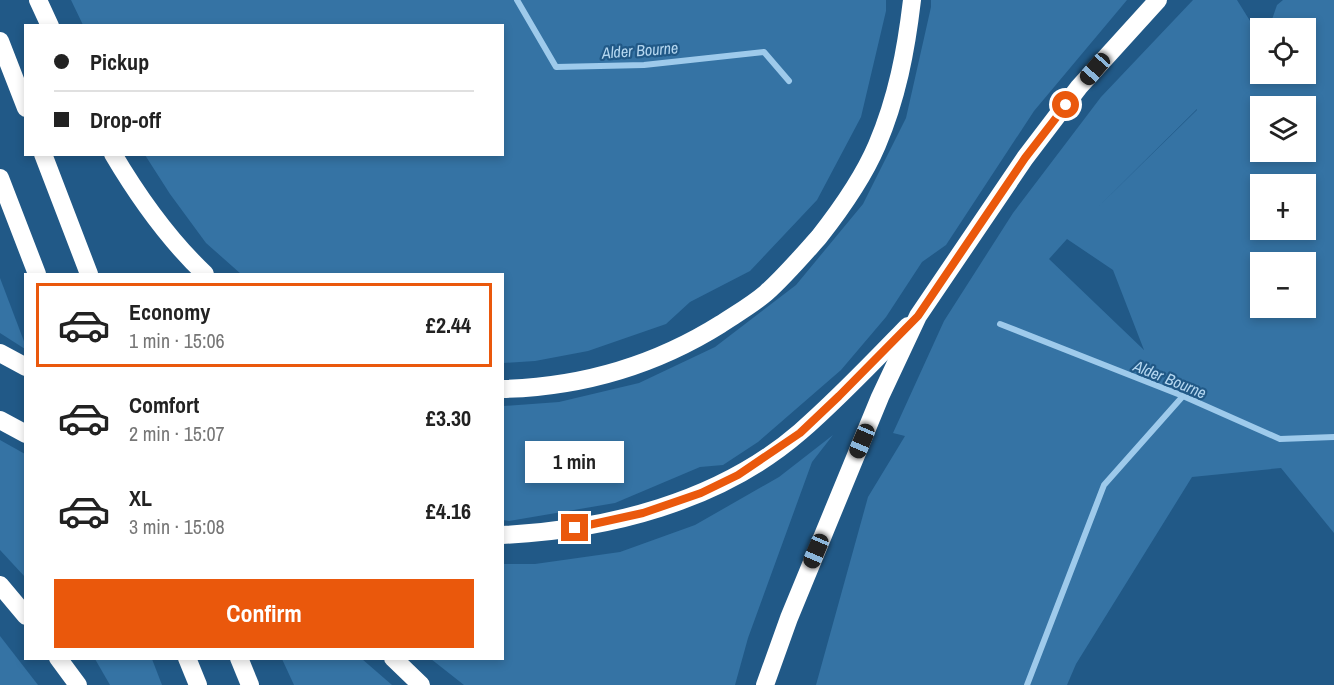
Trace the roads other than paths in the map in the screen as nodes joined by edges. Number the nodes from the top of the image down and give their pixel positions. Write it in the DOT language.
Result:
graph roads {
  1 [pos="38,0"];
  2 [pos="912,0"];
  3 [pos="1158,0"];
  4 [pos="49,24"];
  5 [pos="0,41"];
  6 [pos="24,103"];
  7 [pos="44,156"];
  8 [pos="114,156"];
  9 [pos="0,178"];
  10 [pos="37,273"];
  11 [pos="89,273"];
  12 [pos="204,273"];
  13 [pos="918,316"];
  14 [pos="0,353"];
  15 [pos="24,367"];
  16 [pos="504,389"];
  17 [pos="0,420"];
  18 [pos="24,433"];
  19 [pos="504,536"];
  20 [pos="0,585"];
  21 [pos="24,614"];
  22 [pos="59,660"];
  23 [pos="188,660"];
  24 [pos="240,660"];
  25 [pos="395,660"];
  26 [pos="78,685"];
  27 [pos="198,685"];
  28 [pos="250,685"];
  29 [pos="421,685"];
  30 [pos="765,685"];
  1 -- 4 [label="highway"];
  2 -- 16 [label="highway"];
  3 -- 13 [label="highway"];
  5 -- 6 [label="highway"];
  7 -- 11 [label="highway"];
  8 -- 12 [label="highway"];
  9 -- 10 [label="highway"];
  13 -- 19 [label="highway"];
  13 -- 30 [label="highway"];
  14 -- 15 [label="highway"];
  17 -- 18 [label="highway"];
  20 -- 21 [label="highway"];
  22 -- 26 [label="highway"];
  23 -- 27 [label="highway"];
  24 -- 28 [label="highway"];
  25 -- 29 [label="highway"];
}
